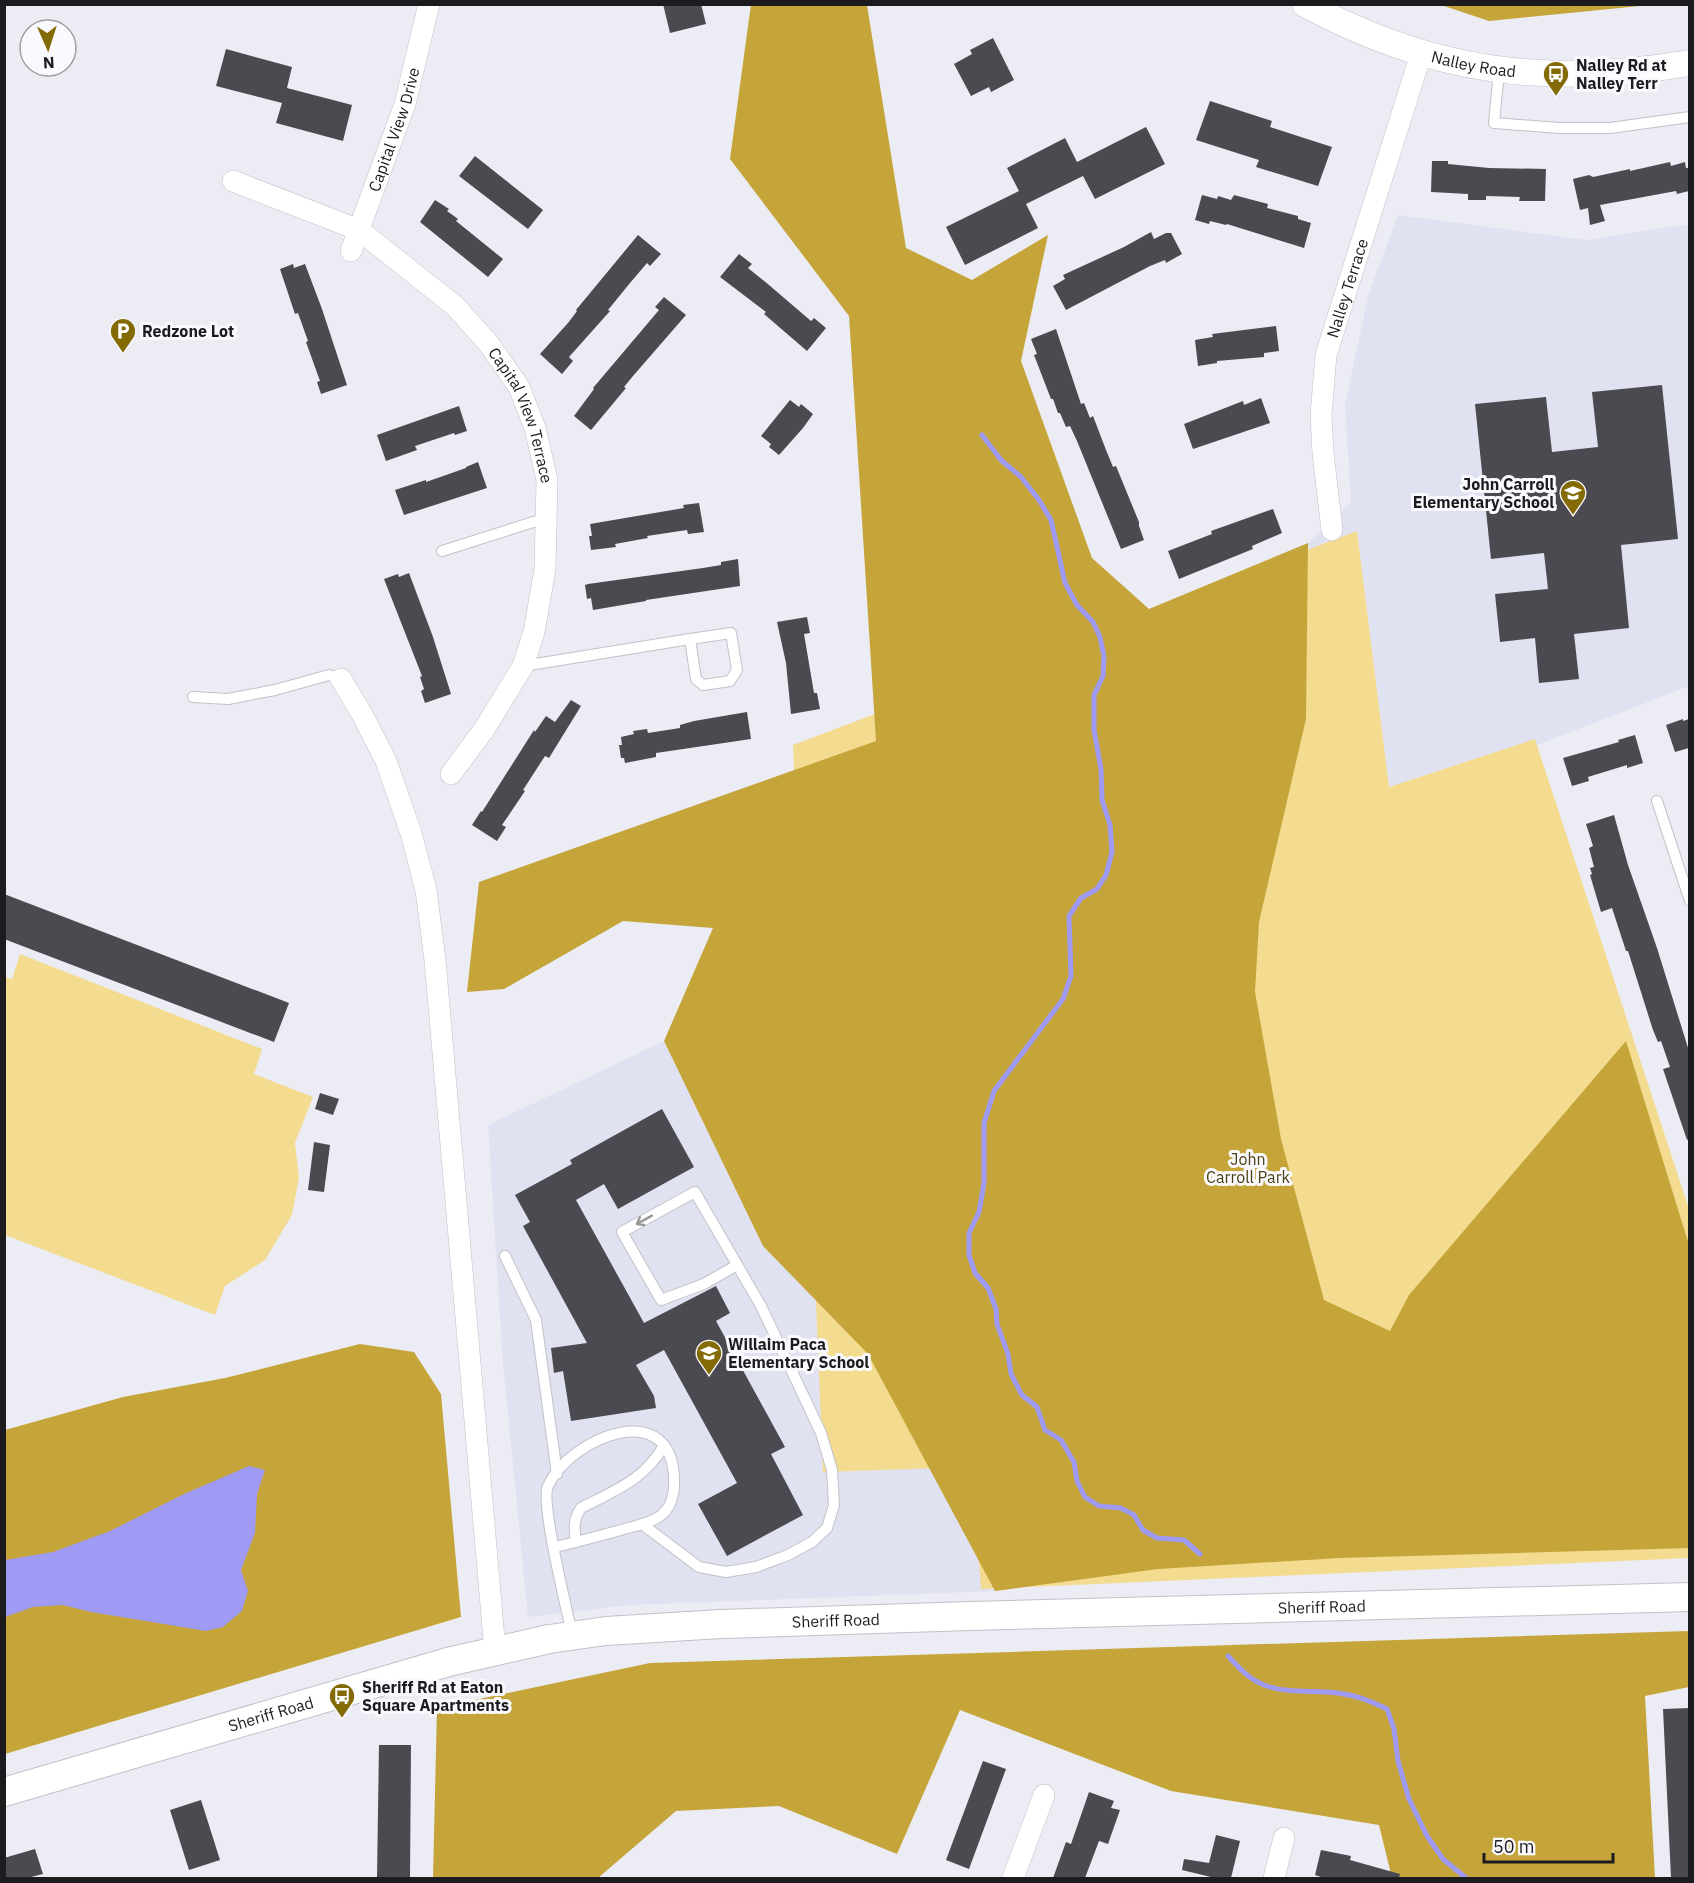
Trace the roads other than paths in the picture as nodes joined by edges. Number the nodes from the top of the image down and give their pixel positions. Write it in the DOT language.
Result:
graph roads {
  1 [pos="429,4"];
  2 [pos="1305,4"];
  3 [pos="1421,54"];
  4 [pos="1689,63"];
  5 [pos="1500,71"];
  6 [pos="1689,117"];
  7 [pos="233,181"];
  8 [pos="359,230"];
  9 [pos="351,251"];
  10 [pos="546,518"];
  11 [pos="1332,530"];
  12 [pos="442,551"];
  13 [pos="690,639"];
  14 [pos="523,666"];
  15 [pos="341,679"];
  16 [pos="193,697"];
  17 [pos="451,774"];
  18 [pos="1657,801"];
  19 [pos="1689,901"];
  20 [pos="505,1256"];
  21 [pos="737,1265"];
  22 [pos="664,1445"];
  23 [pos="557,1474"];
  24 [pos="642,1524"];
  25 [pos="576,1542"];
  26 [pos="555,1547"];
  27 [pos="1689,1597"];
  28 [pos="572,1635"];
  29 [pos="495,1651"];
  30 [pos="4,1792"];
  31 [pos="1044,1795"];
  32 [pos="1284,1838"];
  33 [pos="1013,1878"];
  34 [pos="1274,1878"];
  1 -- 8 [label="street, Capital View Drive"];
  2 -- 3 [label="street, Nalley Road"];
  3 -- 5 [label="street, Nalley Road"];
  3 -- 11 [label="street, Nalley Terrace"];
  4 -- 5 [label="street, Nalley Road"];
  5 -- 6 [label="lane"];
  7 -- 8 [label="street, Capital View Terrace"];
  8 -- 9 [label="street, Capital View Drive"];
  8 -- 10 [label="street, Capital View Terrace"];
  10 -- 12 [label="lane"];
  10 -- 14 [label="street, Capital View Terrace"];
  13 -- 13 [label="lane"];
  13 -- 14 [label="lane"];
  14 -- 17 [label="street, Capital View Terrace"];
  15 -- 16 [label="lane"];
  15 -- 29 [label="street"];
  18 -- 19 [label="lane"];
  20 -- 23 [label="lane"];
  21 -- 21 [label="lane, one-way"];
  21 -- 24 [label="lane"];
  22 -- 23 [label="lane"];
  22 -- 24 [label="lane"];
  22 -- 25 [label="lane"];
  23 -- 26 [label="lane"];
  24 -- 25 [label="lane"];
  25 -- 26 [label="lane"];
  26 -- 28 [label="lane"];
  27 -- 28 [label="main road, Sheriff Road"];
  28 -- 29 [label="main road, Sheriff Road"];
  29 -- 30 [label="main road, Sheriff Road"];
  31 -- 33 [label="street"];
  32 -- 34 [label="street"];
}
